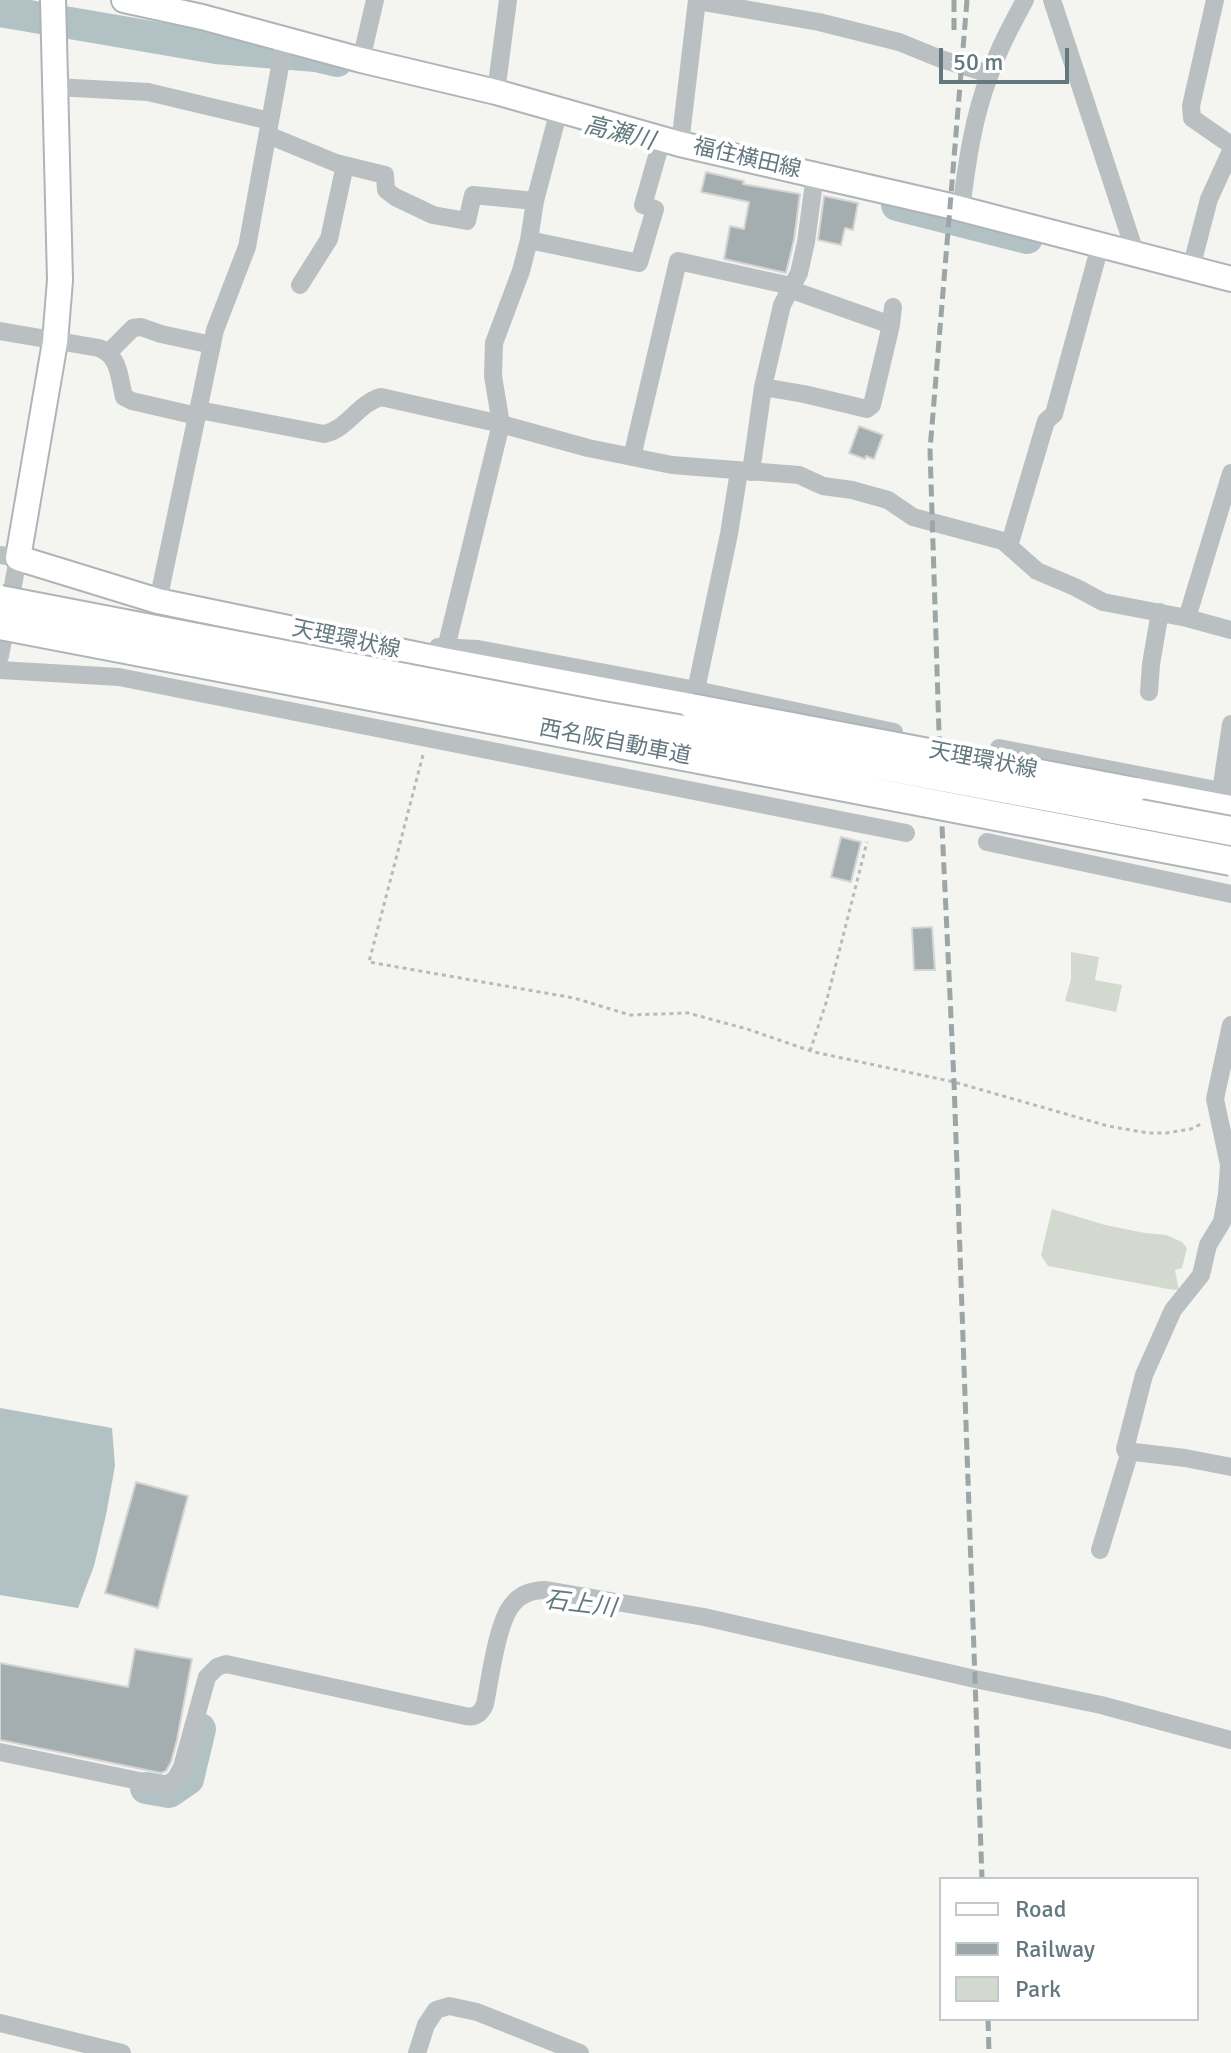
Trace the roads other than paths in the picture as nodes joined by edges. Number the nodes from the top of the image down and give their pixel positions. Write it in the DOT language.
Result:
graph roads {
  1 [pos="124,0"];
  2 [pos="375,0"];
  3 [pos="508,0"];
  4 [pos="697,0"];
  5 [pos="1025,0"];
  6 [pos="1052,0"];
  7 [pos="1215,0"];
  8 [pos="53,1"];
  9 [pos="285,39"];
  10 [pos="361,60"];
  11 [pos="989,74"];
  12 [pos="55,87"];
  13 [pos="496,92"];
  14 [pos="559,110"];
  15 [pos="269,128"];
  16 [pos="671,141"];
  17 [pos="1231,148"];
  18 [pos="345,165"];
  19 [pos="813,183"];
  20 [pos="535,201"];
  21 [pos="961,209"];
  22 [pos="529,240"];
  23 [pos="1100,246"];
  24 [pos="1136,255"];
  25 [pos="1191,268"];
  26 [pos="1231,279"];
  27 [pos="300,285"];
  28 [pos="790,287"];
  29 [pos="0,331"];
  30 [pos="55,342"];
  31 [pos="212,345"];
  32 [pos="109,352"];
  33 [pos="763,387"];
  34 [pos="198,413"];
  35 [pos="501,424"];
  36 [pos="632,457"];
  37 [pos="745,472"];
  38 [pos="1231,473"];
  39 [pos="1009,546"];
  40 [pos="9,557"];
  41 [pos="0,600"];
  42 [pos="158,601"];
  43 [pos="1160,612"];
  44 [pos="1187,618"];
  45 [pos="0,625"];
  46 [pos="1231,630"];
  47 [pos="445,653"];
  48 [pos="0,656"];
  49 [pos="0,670"];
  50 [pos="1149,692"];
  51 [pos="693,698"];
  52 [pos="1231,724"];
  53 [pos="894,732"];
  54 [pos="999,748"];
  55 [pos="1228,797"];
  56 [pos="1231,831"];
  57 [pos="906,833"];
  58 [pos="987,842"];
  59 [pos="1231,861"];
  60 [pos="1231,894"];
  61 [pos="1231,1025"];
  62 [pos="1224,1111"];
  63 [pos="1229,1194"];
  64 [pos="1130,1451"];
  65 [pos="1231,1467"];
  66 [pos="1100,1550"];
  67 [pos="1231,1740"];
  68 [pos="0,1752"];
  69 [pos="0,2023"];
  70 [pos="122,2053"];
  71 [pos="417,2053"];
  72 [pos="580,2053"];
  1 -- 9 [label="main road, 福住横田線"];
  2 -- 10 [label="street"];
  3 -- 13 [label="street"];
  4 -- 11 [label="street"];
  4 -- 16 [label="street"];
  5 -- 11 [label="street"];
  6 -- 24 [label="street"];
  7 -- 17 [label="street"];
  8 -- 12 [label="main road"];
  9 -- 10 [label="main road, 福住横田線"];
  9 -- 15 [label="street"];
  10 -- 13 [label="main road, 福住横田線"];
  11 -- 21 [label="street"];
  12 -- 15 [label="street"];
  12 -- 30 [label="main road"];
  13 -- 14 [label="main road, 福住横田線"];
  14 -- 16 [label="main road, 福住横田線"];
  14 -- 20 [label="street"];
  15 -- 18 [label="street"];
  15 -- 31 [label="street"];
  16 -- 19 [label="main road, 福住横田線"];
  16 -- 22 [label="street"];
  17 -- 25 [label="street"];
  18 -- 20 [label="street"];
  18 -- 27 [label="street"];
  19 -- 21 [label="main road, 福住横田線"];
  19 -- 28 [label="street"];
  20 -- 22 [label="street"];
  21 -- 23 [label="main road, 福住横田線"];
  22 -- 35 [label="street"];
  23 -- 24 [label="main road, 福住横田線"];
  23 -- 39 [label="street"];
  24 -- 25 [label="main road, 福住横田線"];
  25 -- 26 [label="main road, 福住横田線"];
  28 -- 33 [label="street"];
  28 -- 33 [label="street"];
  28 -- 36 [label="street"];
  29 -- 30 [label="street"];
  30 -- 32 [label="street"];
  30 -- 40 [label="main road"];
  31 -- 32 [label="street"];
  31 -- 34 [label="street"];
  32 -- 34 [label="street"];
  33 -- 37 [label="street"];
  34 -- 35 [label="street"];
  34 -- 42 [label="street"];
  35 -- 36 [label="street"];
  35 -- 47 [label="street"];
  36 -- 37 [label="street"];
  37 -- 39 [label="street"];
  37 -- 51 [label="street"];
  38 -- 44 [label="street"];
  39 -- 43 [label="street"];
  40 -- 42 [label="main road, 天理環状線"];
  40 -- 48 [label="street"];
  41 -- 56 [label="highway, 西名阪自動車道, bridge"];
  42 -- 47 [label="main road, 天理環状線"];
  43 -- 44 [label="street"];
  43 -- 50 [label="street"];
  44 -- 46 [label="street"];
  45 -- 59 [label="highway, 西名阪自動車道, bridge"];
  47 -- 51 [label="main road, 天理環状線"];
  49 -- 57 [label="street"];
  51 -- 53 [label="street"];
  51 -- 55 [label="main road, 天理環状線, bridge"];
  52 -- 55 [label="street"];
  54 -- 55 [label="street"];
  58 -- 60 [label="street"];
  61 -- 62 [label="street"];
  62 -- 63 [label="street"];
  63 -- 64 [label="street"];
  64 -- 65 [label="street"];
  64 -- 66 [label="street"];
  67 -- 68 [label="street"];
  69 -- 70 [label="street"];
  71 -- 72 [label="street"];
}
